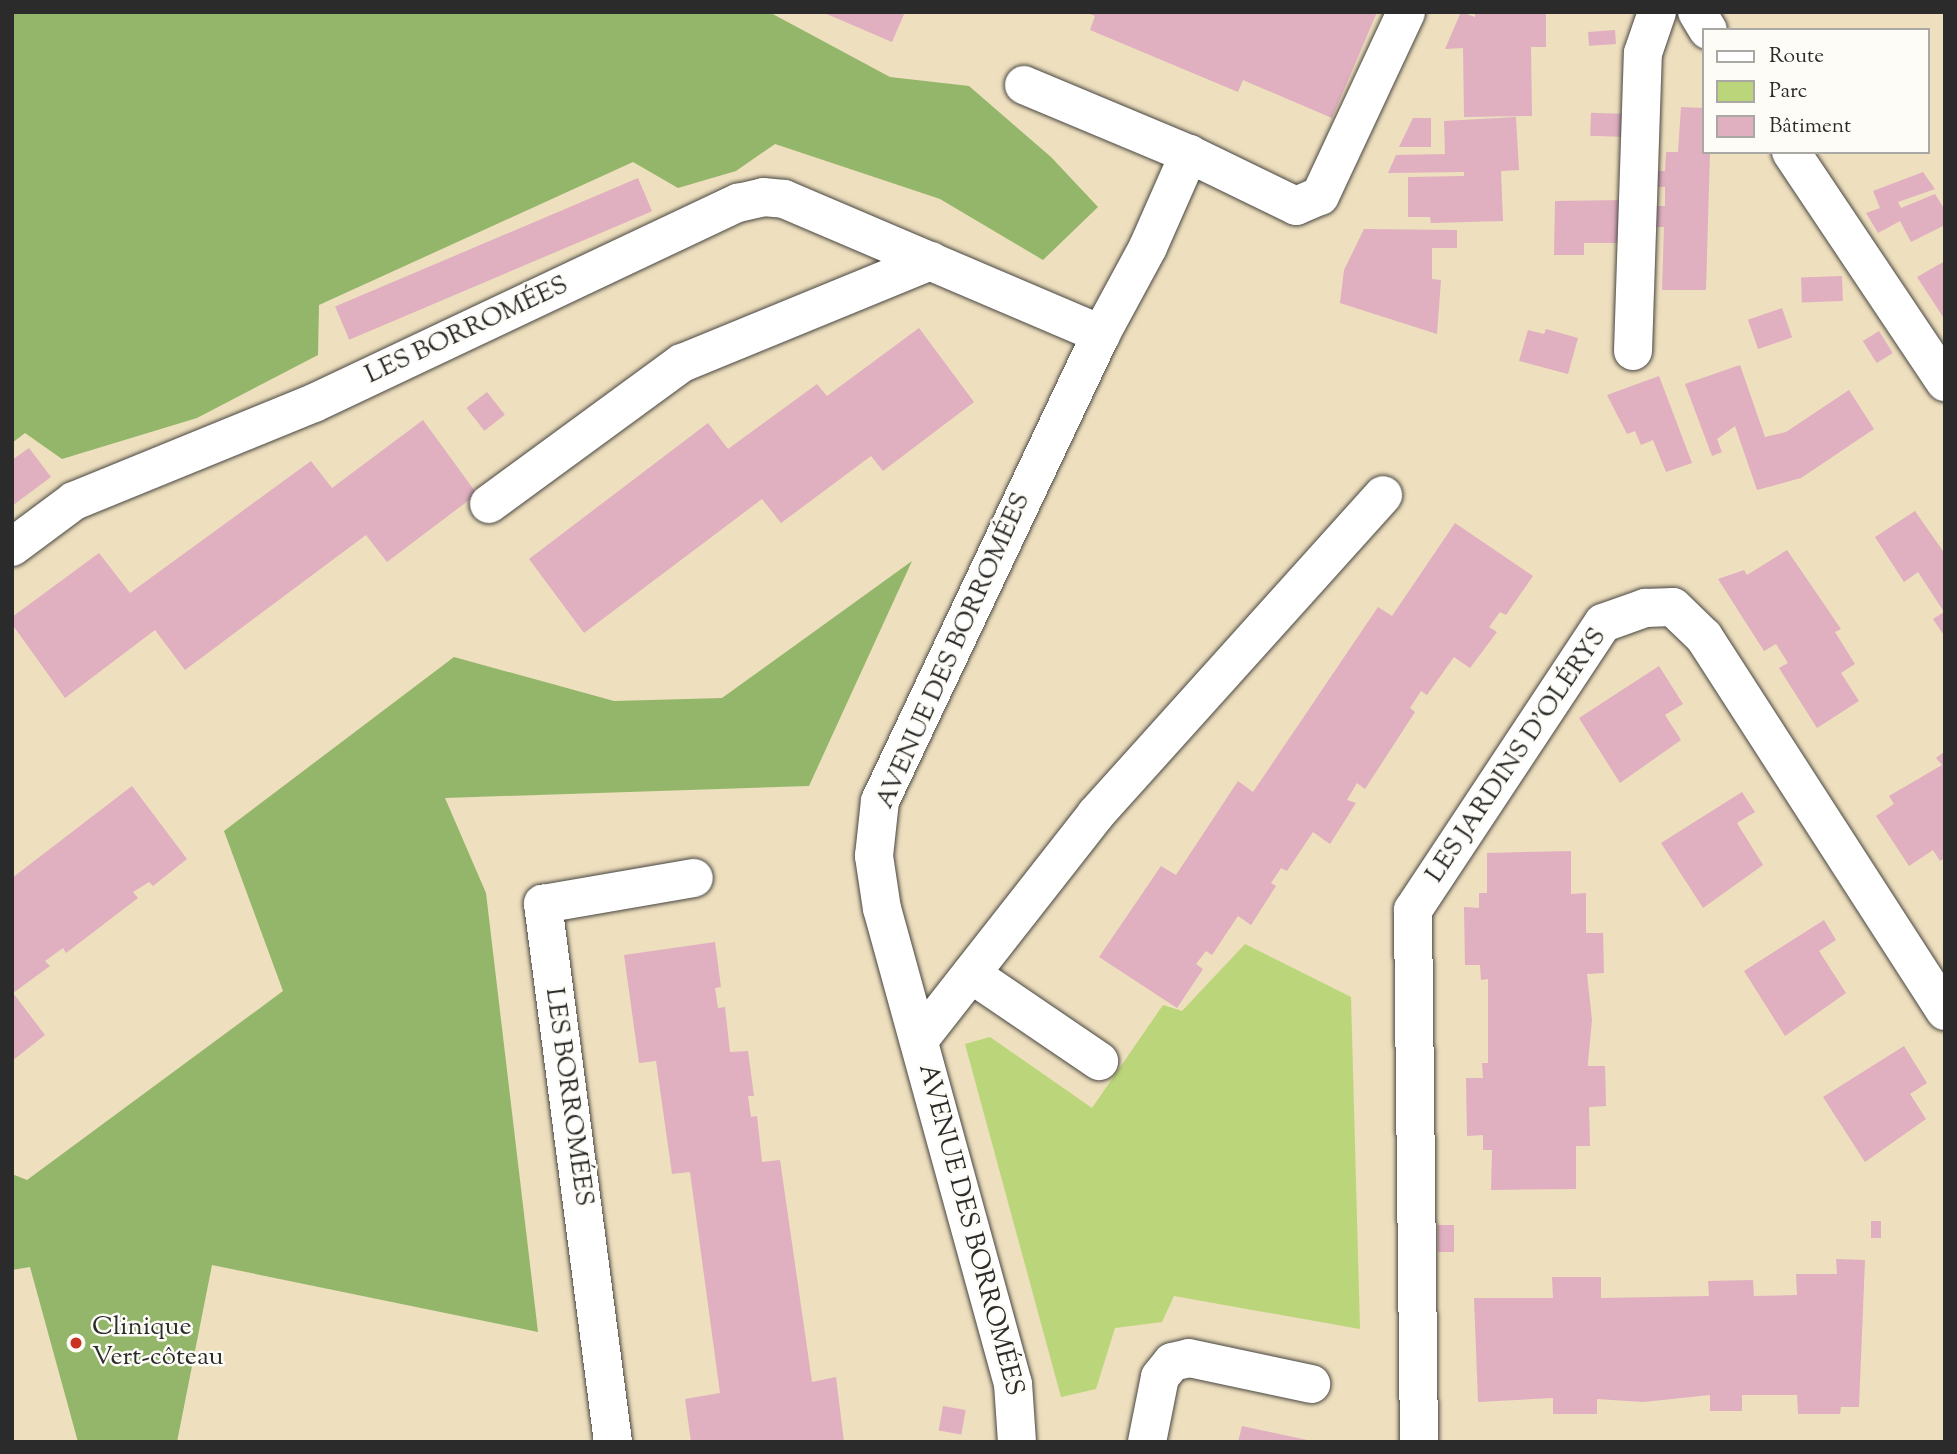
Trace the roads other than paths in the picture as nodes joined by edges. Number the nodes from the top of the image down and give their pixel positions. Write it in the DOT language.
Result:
graph roads {
  1 [pos="1406,12"];
  2 [pos="1657,12"];
  3 [pos="1697,12"];
  4 [pos="1707,28"];
  5 [pos="1024,85"];
  6 [pos="1189,154"];
  7 [pos="1791,154"];
  8 [pos="931,261"];
  9 [pos="1101,334"];
  10 [pos="1633,351"];
  11 [pos="1945,382"];
  12 [pos="1382,495"];
  13 [pos="489,504"];
  14 [pos="12,547"];
  15 [pos="694,878"];
  16 [pos="971,974"];
  17 [pos="1945,1011"];
  18 [pos="919,1040"];
  19 [pos="1099,1061"];
  20 [pos="1311,1384"];
  21 [pos="613,1442"];
  22 [pos="1017,1442"];
  23 [pos="1147,1442"];
  24 [pos="1419,1442"];
  1 -- 6 [label="street"];
  2 -- 10 [label="street"];
  3 -- 4 [label="street"];
  5 -- 6 [label="street"];
  6 -- 9 [label="street, AVENUE DES BORROMÉES"];
  7 -- 11 [label="street"];
  8 -- 9 [label="street, LES BORROMÉES"];
  8 -- 13 [label="street"];
  8 -- 14 [label="street, LES BORROMÉES"];
  9 -- 18 [label="street, AVENUE DES BORROMÉES"];
  12 -- 16 [label="street"];
  15 -- 21 [label="street, LES BORROMÉES"];
  16 -- 18 [label="street"];
  16 -- 19 [label="street"];
  17 -- 24 [label="street, LES JARDINS D'OLÉRYS"];
  18 -- 22 [label="street, AVENUE DES BORROMÉES"];
  20 -- 23 [label="street"];
}
